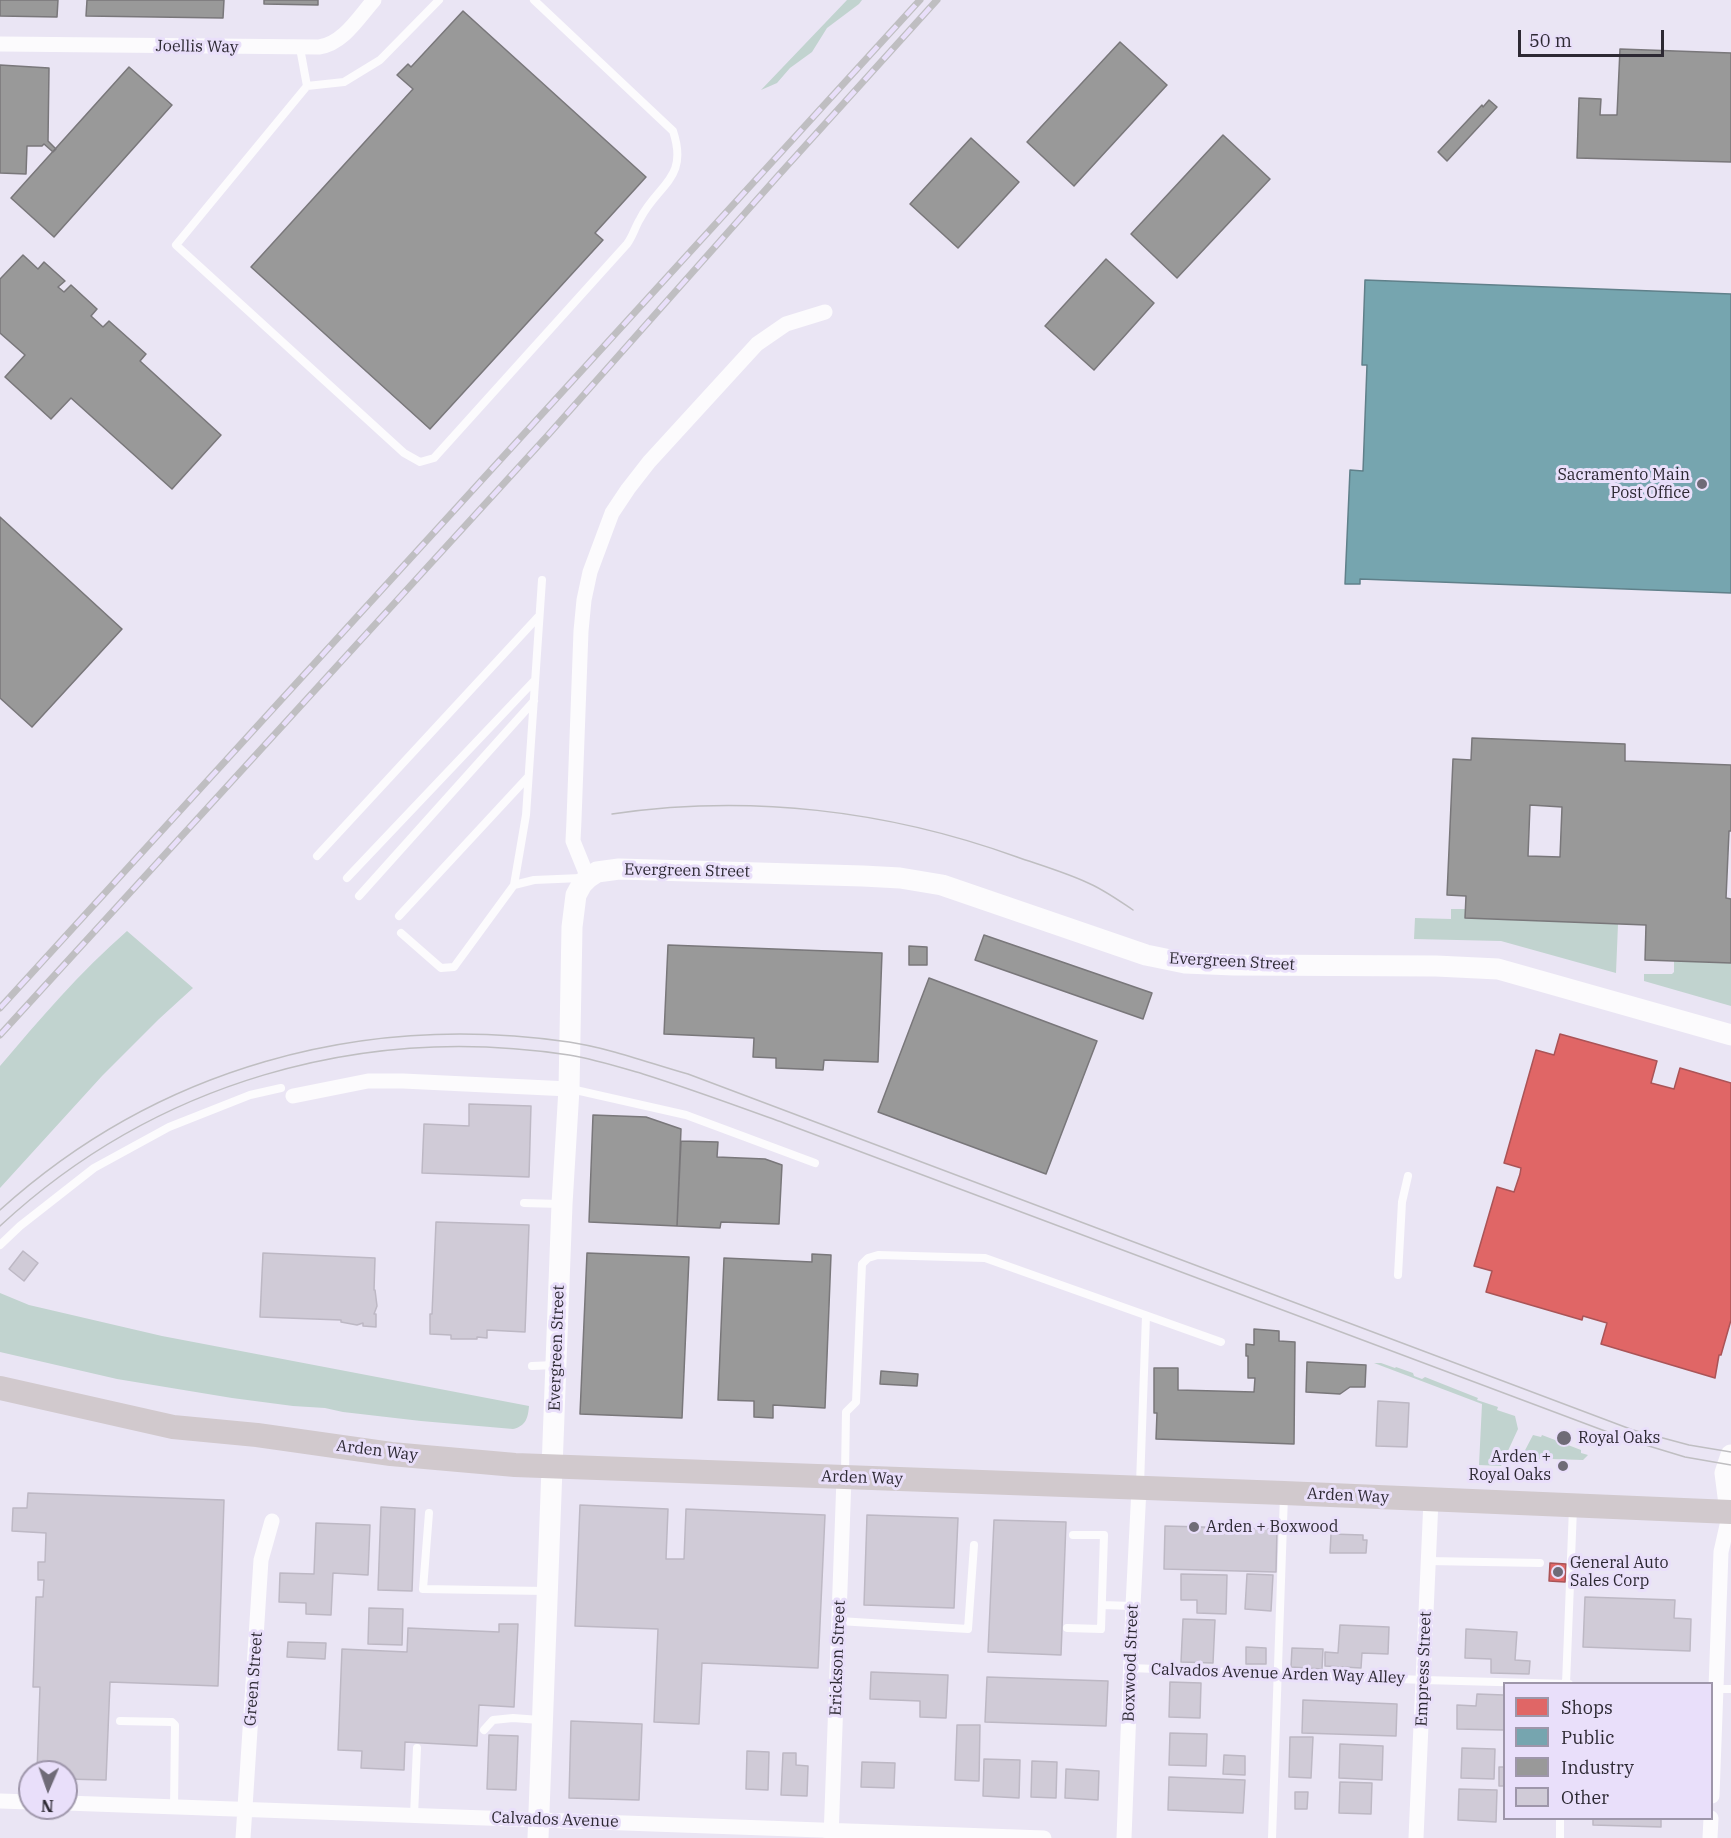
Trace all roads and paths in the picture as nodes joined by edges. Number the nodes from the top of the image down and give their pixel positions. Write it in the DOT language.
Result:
graph roads {
  1 [pos="374,0"];
  2 [pos="439,0"];
  3 [pos="534,0"];
  4 [pos="0,44"];
  5 [pos="300,48"];
  6 [pos="308,86"];
  7 [pos="825,312"];
  8 [pos="542,580"];
  9 [pos="538,617"];
  10 [pos="535,680"];
  11 [pos="534,701"];
  12 [pos="528,777"];
  13 [pos="317,856"];
  14 [pos="347,878"];
  15 [pos="588,878"];
  16 [pos="513,885"];
  17 [pos="359,896"];
  18 [pos="399,916"];
  19 [pos="401,933"];
  20 [pos="1731,1035"];
  21 [pos="569,1089"];
  22 [pos="287,1092"];
  23 [pos="815,1163"];
  24 [pos="1408,1176"];
  25 [pos="524,1203"];
  26 [pos="562,1204"];
  27 [pos="0,1245"];
  28 [pos="1398,1275"];
  29 [pos="1146,1316"];
  30 [pos="1221,1342"];
  31 [pos="556,1365"];
  32 [pos="532,1366"];
  33 [pos="0,1388"];
  34 [pos="1731,1455"];
  35 [pos="553,1467"];
  36 [pos="844,1478"];
  37 [pos="1140,1488"];
  38 [pos="1284,1493"];
  39 [pos="1431,1500"];
  40 [pos="1573,1506"];
  41 [pos="1731,1511"];
  42 [pos="429,1513"];
  43 [pos="272,1521"];
  44 [pos="1073,1534"];
  45 [pos="974,1545"];
  46 [pos="1429,1561"];
  47 [pos="1540,1563"];
  48 [pos="1725,1590"];
  49 [pos="546,1591"];
  50 [pos="1102,1605"];
  51 [pos="1133,1606"];
  52 [pos="839,1621"];
  53 [pos="1067,1628"];
  54 [pos="1131,1668"];
  55 [pos="1278,1673"];
  56 [pos="1424,1680"];
  57 [pos="1519,1682"];
  58 [pos="1567,1682"];
  59 [pos="1719,1689"];
  60 [pos="542,1720"];
  61 [pos="120,1721"];
  62 [pos="484,1730"];
  63 [pos="417,1748"];
  64 [pos="1713,1781"];
  65 [pos="0,1801"];
  66 [pos="18,1802"];
  67 [pos="78,1803"];
  68 [pos="174,1807"];
  69 [pos="245,1810"];
  70 [pos="414,1815"];
  71 [pos="1560,1820"];
  72 [pos="1711,1820"];
  73 [pos="538,1829"];
  74 [pos="831,1834"];
  75 [pos="975,1837"];
  76 [pos="243,1838"];
  77 [pos="1044,1838"];
  78 [pos="1125,1838"];
  79 [pos="1272,1838"];
  80 [pos="1416,1838"];
  81 [pos="1560,1838"];
  82 [pos="1710,1838"];
  1 -- 5 [label="street, Joellis Way"];
  2 -- 6 [label="lane"];
  3 -- 6 [label="lane"];
  4 -- 5 [label="street, Joellis Way"];
  5 -- 6 [label="lane"];
  7 -- 15 [label="street"];
  8 -- 9 [label="lane"];
  9 -- 10 [label="lane"];
  9 -- 13 [label="lane"];
  10 -- 11 [label="lane"];
  10 -- 14 [label="lane"];
  11 -- 12 [label="lane"];
  11 -- 17 [label="lane"];
  12 -- 16 [label="lane"];
  12 -- 18 [label="lane"];
  15 -- 16 [label="lane"];
  15 -- 20 [label="street, Evergreen Street"];
  15 -- 21 [label="street, Evergreen Street"];
  16 -- 19 [label="lane"];
  21 -- 22 [label="street"];
  21 -- 23 [label="lane"];
  21 -- 26 [label="street, Evergreen Street"];
  22 -- 27 [label="lane"];
  24 -- 28 [label="lane"];
  25 -- 26 [label="lane"];
  26 -- 31 [label="street, Evergreen Street"];
  29 -- 30 [label="lane"];
  29 -- 36 [label="lane"];
  29 -- 37 [label="lane"];
  31 -- 32 [label="lane"];
  31 -- 35 [label="street, Evergreen Street"];
  33 -- 35 [label="main road, Arden Way"];
  34 -- 41 [label="street"];
  35 -- 36 [label="main road, Arden Way"];
  35 -- 49 [label="street, Evergreen Street"];
  36 -- 37 [label="main road, Arden Way"];
  36 -- 52 [label="street, Erickson Street"];
  37 -- 38 [label="main road, Arden Way"];
  37 -- 51 [label="street, Boxwood Street"];
  38 -- 39 [label="main road, Arden Way"];
  38 -- 55 [label="lane"];
  39 -- 40 [label="main road, Arden Way"];
  39 -- 46 [label="street, Empress Street"];
  40 -- 41 [label="main road, Arden Way"];
  40 -- 58 [label="lane"];
  41 -- 48 [label="street"];
  42 -- 49 [label="lane"];
  43 -- 69 [label="street, Green Street"];
  44 -- 50 [label="lane"];
  45 -- 52 [label="lane"];
  46 -- 47 [label="lane"];
  46 -- 56 [label="street, Empress Street"];
  48 -- 59 [label="street"];
  49 -- 60 [label="street, Evergreen Street"];
  50 -- 51 [label="lane"];
  50 -- 53 [label="lane"];
  51 -- 54 [label="street, Boxwood Street"];
  52 -- 74 [label="street, Erickson Street"];
  54 -- 55 [label="lane, Calvados Avenue Arden Way Alley"];
  54 -- 78 [label="street, Boxwood Street"];
  55 -- 56 [label="lane, Calvados Avenue Arden Way Alley"];
  55 -- 79 [label="lane"];
  56 -- 57 [label="lane, Calvados Avenue Arden Way Alley"];
  56 -- 80 [label="street, Empress Street"];
  59 -- 64 [label="street"];
  60 -- 62 [label="lane"];
  60 -- 73 [label="street, Evergreen Street"];
  61 -- 68 [label="lane"];
  63 -- 70 [label="lane"];
  65 -- 66 [label="street"];
  67 -- 68 [label="street, Calvados Avenue"];
  68 -- 69 [label="street, Calvados Avenue"];
  69 -- 70 [label="street, Calvados Avenue"];
  69 -- 76 [label="street, Green Street"];
  70 -- 73 [label="street, Calvados Avenue"];
  71 -- 81 [label="lane"];
  72 -- 82 [label="street"];
  73 -- 74 [label="street, Calvados Avenue"];
  74 -- 75 [label="street, Calvados Avenue"];
  75 -- 77 [label="street, Calvados Avenue"];
}
